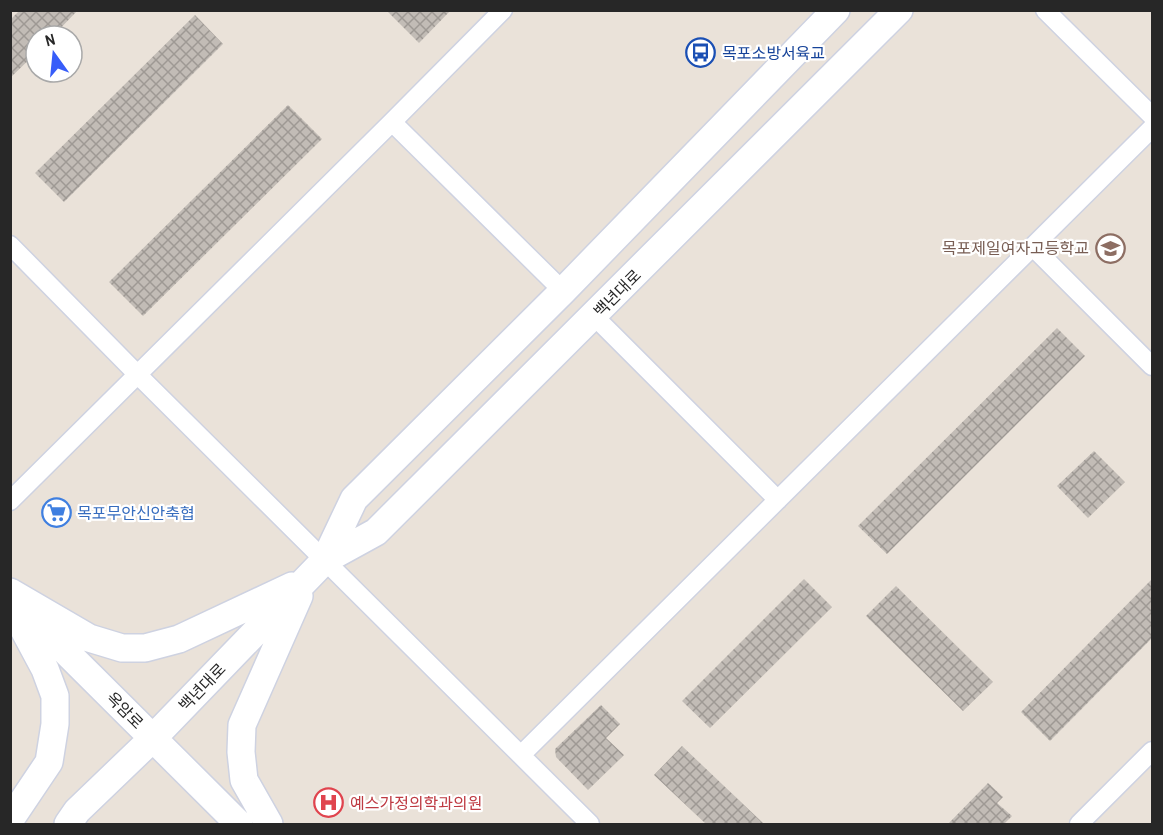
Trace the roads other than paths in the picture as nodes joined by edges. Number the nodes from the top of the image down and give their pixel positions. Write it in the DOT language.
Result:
graph roads {
  1 [pos="502,10"];
  2 [pos="836,10"];
  3 [pos="899,10"];
  4 [pos="1044,10"];
  5 [pos="1152,116"];
  6 [pos="392,122"];
  7 [pos="1152,128"];
  8 [pos="10,244"];
  9 [pos="1033,247"];
  10 [pos="563,291"];
  11 [pos="594,316"];
  12 [pos="1152,366"];
  13 [pos="138,375"];
  14 [pos="778,500"];
  15 [pos="10,501"];
  16 [pos="316,570"];
  17 [pos="10,594"];
  18 [pos="10,604"];
  19 [pos="153,738"];
  20 [pos="1152,750"];
  21 [pos="521,755"];
  22 [pos="10,820"];
  23 [pos="67,820"];
  24 [pos="239,825"];
  25 [pos="269,825"];
  26 [pos="590,825"];
  27 [pos="1078,825"];
  1 -- 6 [label="street"];
  2 -- 10 [label="street, 백년대로"];
  3 -- 11 [label="street, 백년대로"];
  4 -- 5 [label="street"];
  6 -- 10 [label="street"];
  6 -- 13 [label="street"];
  7 -- 9 [label="street"];
  8 -- 13 [label="street"];
  9 -- 12 [label="street"];
  9 -- 14 [label="street"];
  10 -- 16 [label="street, 백년대로"];
  11 -- 14 [label="street"];
  11 -- 16 [label="street, 백년대로"];
  13 -- 15 [label="street"];
  13 -- 16 [label="street"];
  14 -- 21 [label="street"];
  16 -- 17 [label="street"];
  16 -- 19 [label="street, 백년대로"];
  16 -- 21 [label="street"];
  16 -- 25 [label="street"];
  17 -- 19 [label="street, 옥암로"];
  18 -- 22 [label="street"];
  19 -- 23 [label="street, 백년대로"];
  19 -- 24 [label="street, 옥암로"];
  20 -- 27 [label="street"];
  21 -- 26 [label="street"];
}
